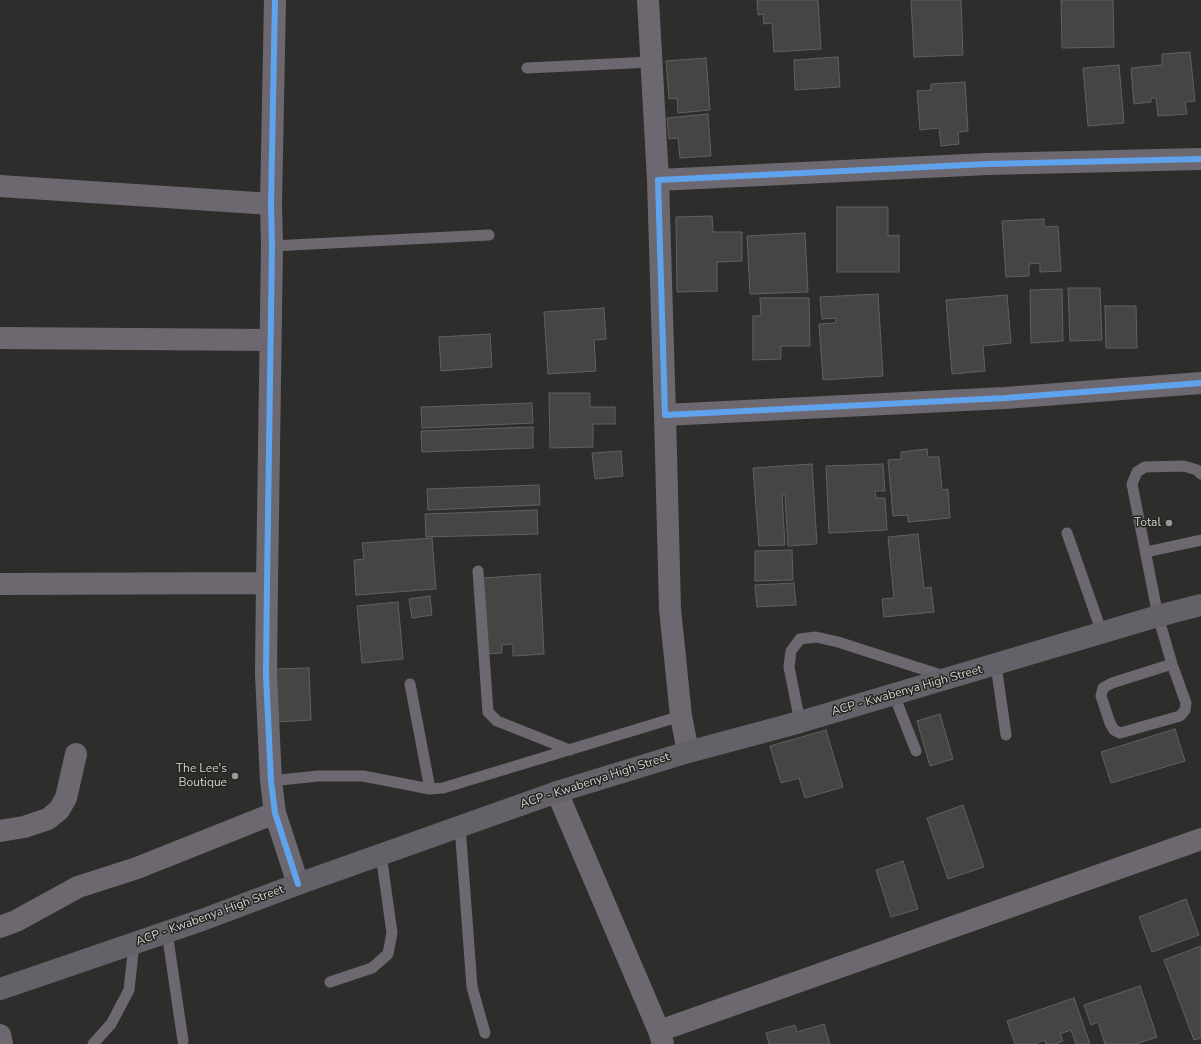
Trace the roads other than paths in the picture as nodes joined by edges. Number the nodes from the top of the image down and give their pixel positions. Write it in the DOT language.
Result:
graph roads {
  1 [pos="275,0"];
  2 [pos="648,0"];
  3 [pos="651,62"];
  4 [pos="527,68"];
  5 [pos="1201,159"];
  6 [pos="658,180"];
  7 [pos="0,186"];
  8 [pos="270,204"];
  9 [pos="489,235"];
  10 [pos="272,246"];
  11 [pos="0,338"];
  12 [pos="270,340"];
  13 [pos="1201,383"];
  14 [pos="665,415"];
  15 [pos="1201,474"];
  16 [pos="1067,533"];
  17 [pos="1201,540"];
  18 [pos="1146,552"];
  19 [pos="478,571"];
  20 [pos="267,583"];
  21 [pos="0,584"];
  22 [pos="1201,605"];
  23 [pos="1158,616"];
  24 [pos="1102,633"];
  25 [pos="1172,664"];
  26 [pos="996,665"];
  27 [pos="950,678"];
  28 [pos="410,684"];
  29 [pos="894,695"];
  30 [pos="681,716"];
  31 [pos="800,722"];
  32 [pos="1006,734"];
  33 [pos="570,750"];
  34 [pos="916,751"];
  35 [pos="688,752"];
  36 [pos="76,754"];
  37 [pos="272,781"];
  38 [pos="430,789"];
  39 [pos="557,792"];
  40 [pos="275,813"];
  41 [pos="460,826"];
  42 [pos="0,831"];
  43 [pos="1201,839"];
  44 [pos="381,854"];
  45 [pos="298,884"];
  46 [pos="0,926"];
  47 [pos="167,932"];
  48 [pos="134,944"];
  49 [pos="330,982"];
  50 [pos="0,989"];
  51 [pos="485,1033"];
  52 [pos="0,1035"];
  53 [pos="661,1038"];
  54 [pos="183,1041"];
  55 [pos="2,1044"];
  56 [pos="93,1044"];
  1 -- 8 [label="street"];
  2 -- 3 [label="street"];
  3 -- 4 [label="lane"];
  3 -- 6 [label="street"];
  5 -- 6 [label="street"];
  6 -- 14 [label="street"];
  7 -- 8 [label="street"];
  8 -- 10 [label="street"];
  9 -- 10 [label="lane"];
  10 -- 12 [label="street"];
  11 -- 12 [label="street"];
  12 -- 20 [label="street"];
  13 -- 14 [label="street"];
  14 -- 30 [label="street"];
  15 -- 18 [label="lane"];
  16 -- 24 [label="lane"];
  17 -- 18 [label="lane"];
  18 -- 23 [label="lane"];
  19 -- 33 [label="lane"];
  20 -- 21 [label="street"];
  20 -- 37 [label="street"];
  22 -- 23 [label="main road, ACP - Kwabenya High Street"];
  23 -- 24 [label="main road, ACP - Kwabenya High Street"];
  23 -- 25 [label="lane"];
  24 -- 26 [label="main road, ACP - Kwabenya High Street"];
  25 -- 25 [label="lane"];
  26 -- 27 [label="main road, ACP - Kwabenya High Street"];
  26 -- 32 [label="lane"];
  27 -- 29 [label="main road, ACP - Kwabenya High Street"];
  27 -- 31 [label="lane"];
  28 -- 38 [label="lane"];
  29 -- 31 [label="main road, ACP - Kwabenya High Street"];
  29 -- 34 [label="lane"];
  30 -- 33 [label="lane"];
  30 -- 35 [label="street"];
  31 -- 35 [label="main road, ACP - Kwabenya High Street"];
  33 -- 38 [label="lane"];
  35 -- 39 [label="main road, ACP - Kwabenya High Street"];
  36 -- 42 [label="street"];
  37 -- 38 [label="lane"];
  37 -- 40 [label="street"];
  39 -- 41 [label="main road, ACP - Kwabenya High Street"];
  39 -- 53 [label="street"];
  40 -- 45 [label="street"];
  40 -- 46 [label="street"];
  41 -- 44 [label="main road, ACP - Kwabenya High Street"];
  41 -- 51 [label="lane"];
  43 -- 53 [label="street"];
  44 -- 45 [label="main road, ACP - Kwabenya High Street"];
  44 -- 49 [label="lane"];
  45 -- 47 [label="main road, ACP - Kwabenya High Street"];
  47 -- 48 [label="main road, ACP - Kwabenya High Street"];
  47 -- 54 [label="lane"];
  48 -- 50 [label="main road, ACP - Kwabenya High Street"];
  48 -- 56 [label="lane"];
  52 -- 55 [label="street"];
}
